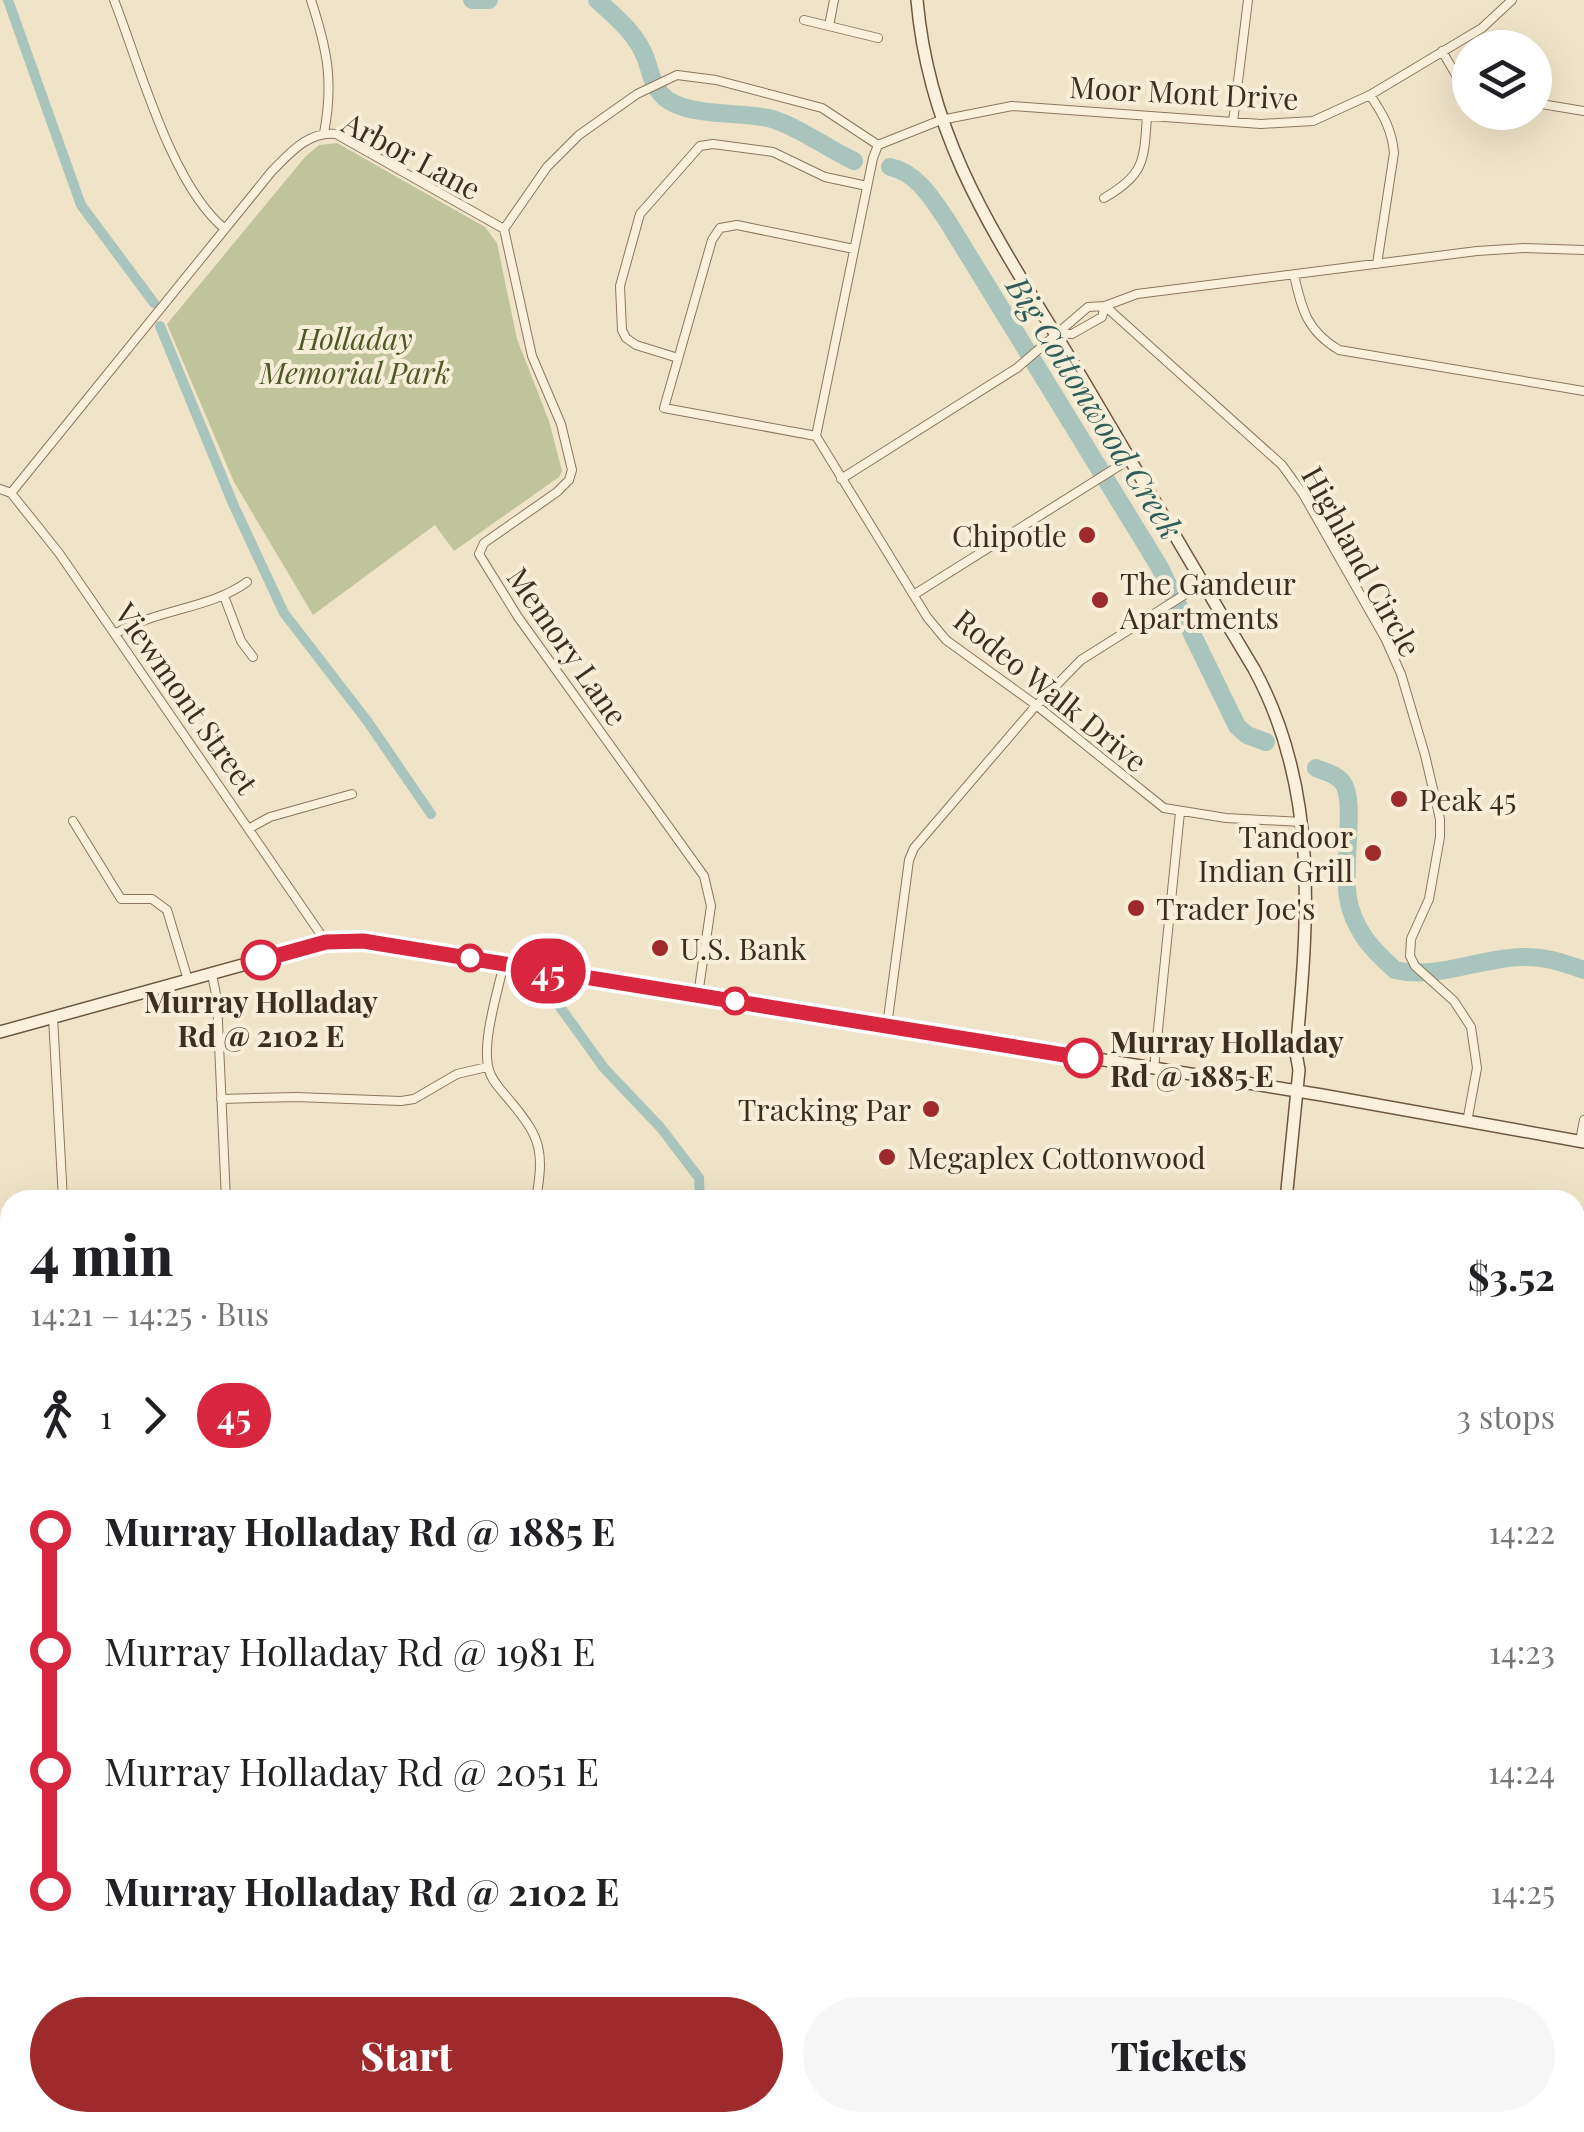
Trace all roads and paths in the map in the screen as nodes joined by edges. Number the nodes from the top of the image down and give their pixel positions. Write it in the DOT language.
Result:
graph roads {
  1 [pos="114,0"];
  2 [pos="311,0"];
  3 [pos="834,0"];
  4 [pos="917,0"];
  5 [pos="1248,0"];
  6 [pos="1512,0"];
  7 [pos="804,20"];
  8 [pos="829,26"];
  9 [pos="878,38"];
  10 [pos="1442,52"];
  11 [pos="1452,68"];
  12 [pos="1370,95"];
  13 [pos="1552,105"];
  14 [pos="1584,110"];
  15 [pos="1147,116"];
  16 [pos="940,120"];
  17 [pos="1233,122"];
  18 [pos="324,132"];
  19 [pos="878,145"];
  20 [pos="867,186"];
  21 [pos="1104,198"];
  22 [pos="224,229"];
  23 [pos="504,229"];
  24 [pos="854,249"];
  25 [pos="1584,250"];
  26 [pos="1377,264"];
  27 [pos="1294,275"];
  28 [pos="1105,306"];
  29 [pos="1054,333"];
  30 [pos="678,358"];
  31 [pos="1584,390"];
  32 [pos="816,436"];
  33 [pos="1130,460"];
  34 [pos="840,479"];
  35 [pos="0,488"];
  36 [pos="11,493"];
  37 [pos="247,582"];
  38 [pos="1203,583"];
  39 [pos="914,594"];
  40 [pos="224,596"];
  41 [pos="115,634"];
  42 [pos="253,658"];
  43 [pos="1036,705"];
  44 [pos="352,794"];
  45 [pos="1180,812"];
  46 [pos="73,821"];
  47 [pos="1302,822"];
  48 [pos="250,828"];
  49 [pos="326,942"];
  50 [pos="504,964"];
  51 [pos="212,974"];
  52 [pos="188,980"];
  53 [pos="698,995"];
  54 [pos="53,1017"];
  55 [pos="887,1026"];
  56 [pos="0,1032"];
  57 [pos="488,1067"];
  58 [pos="1154,1069"];
  59 [pos="1296,1092"];
  60 [pos="221,1098"];
  61 [pos="1584,1120"];
  62 [pos="1467,1122"];
  63 [pos="1582,1142"];
  64 [pos="62,1190"];
  65 [pos="226,1190"];
  66 [pos="538,1190"];
  67 [pos="1287,1190"];
  1 -- 22 [label="street"];
  2 -- 18 [label="street"];
  3 -- 8 [label="street"];
  4 -- 16 [label="main road"];
  5 -- 17 [label="street"];
  6 -- 10 [label="street, Moor Mont Drive"];
  7 -- 8 [label="street"];
  8 -- 9 [label="street"];
  10 -- 11 [label="street"];
  10 -- 12 [label="street, Moor Mont Drive"];
  12 -- 17 [label="street, Moor Mont Drive"];
  12 -- 26 [label="street"];
  13 -- 14 [label="street"];
  15 -- 16 [label="street, Moor Mont Drive"];
  15 -- 17 [label="street, Moor Mont Drive"];
  15 -- 21 [label="street"];
  16 -- 19 [label="street"];
  16 -- 29 [label="main road"];
  18 -- 22 [label="street, Arbor Lane"];
  18 -- 23 [label="street, Arbor Lane"];
  19 -- 20 [label="street"];
  19 -- 23 [label="street, Arbor Lane"];
  20 -- 24 [label="street"];
  20 -- 30 [label="street"];
  22 -- 36 [label="street, Arbor Lane"];
  23 -- 53 [label="street, Memory Lane"];
  24 -- 30 [label="street"];
  24 -- 32 [label="street"];
  25 -- 26 [label="street"];
  26 -- 27 [label="street"];
  27 -- 28 [label="street"];
  27 -- 31 [label="street"];
  28 -- 29 [label="street"];
  28 -- 29 [label="street"];
  28 -- 62 [label="street, Highland Circle"];
  29 -- 33 [label="main road"];
  29 -- 34 [label="street"];
  30 -- 32 [label="street"];
  32 -- 34 [label="street, Rodeo Walk Drive"];
  33 -- 38 [label="main road"];
  33 -- 39 [label="street"];
  34 -- 39 [label="street, Rodeo Walk Drive"];
  35 -- 36 [label="street, Viewmont Street"];
  36 -- 41 [label="street, Viewmont Street"];
  37 -- 40 [label="street"];
  38 -- 43 [label="street"];
  38 -- 47 [label="main road"];
  39 -- 43 [label="street, Rodeo Walk Drive"];
  40 -- 41 [label="street"];
  40 -- 42 [label="street"];
  41 -- 48 [label="street, Viewmont Street"];
  43 -- 45 [label="street, Rodeo Walk Drive"];
  43 -- 55 [label="street"];
  44 -- 48 [label="street"];
  45 -- 47 [label="street, Rodeo Walk Drive"];
  45 -- 58 [label="street"];
  46 -- 52 [label="street"];
  47 -- 59 [label="main road"];
  48 -- 49 [label="street, Viewmont Street"];
  49 -- 50 [label="main road"];
  49 -- 51 [label="main road"];
  50 -- 53 [label="main road"];
  50 -- 57 [label="street"];
  51 -- 52 [label="main road"];
  51 -- 60 [label="street"];
  52 -- 54 [label="main road"];
  53 -- 55 [label="main road"];
  54 -- 56 [label="main road"];
  54 -- 64 [label="street"];
  55 -- 58 [label="main road"];
  57 -- 60 [label="street"];
  57 -- 66 [label="street"];
  58 -- 59 [label="main road"];
  59 -- 62 [label="main road"];
  59 -- 67 [label="main road"];
  60 -- 65 [label="street"];
  61 -- 63 [label="street"];
  62 -- 63 [label="main road"];
}
